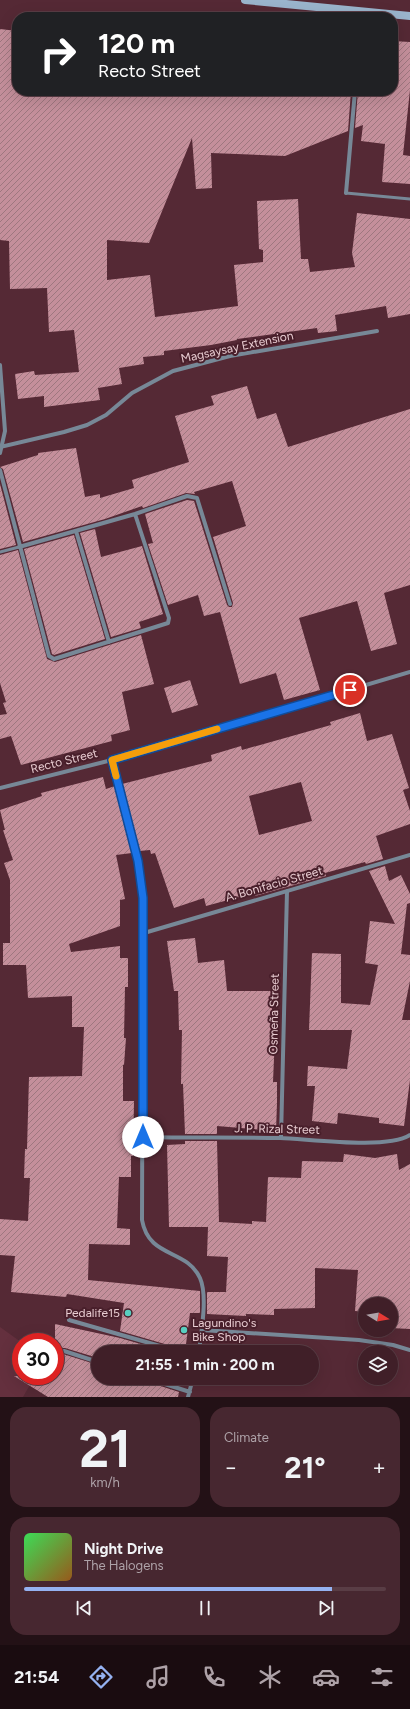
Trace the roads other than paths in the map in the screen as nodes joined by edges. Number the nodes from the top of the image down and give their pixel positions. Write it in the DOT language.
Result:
graph roads {
  1 [pos="245,0"];
  2 [pos="345,12"];
  3 [pos="398,16"];
  4 [pos="410,16"];
  5 [pos="355,96"];
  6 [pos="346,194"];
  7 [pos="410,200"];
  8 [pos="377,331"];
  9 [pos="0,365"];
  10 [pos="1,447"];
  11 [pos="0,453"];
  12 [pos="0,470"];
  13 [pos="135,514"];
  14 [pos="76,531"];
  15 [pos="19,547"];
  16 [pos="0,552"];
  17 [pos="230,604"];
  18 [pos="109,642"];
  19 [pos="410,672"];
  20 [pos="112,760"];
  21 [pos="0,788"];
  22 [pos="410,855"];
  23 [pos="287,891"];
  24 [pos="144,933"];
  25 [pos="410,1135"];
  26 [pos="143,1137"];
  27 [pos="281,1138"];
  28 [pos="68,1320"];
  29 [pos="202,1330"];
  30 [pos="156,1345"];
  31 [pos="200,1345"];
  32 [pos="410,1350"];
  33 [pos="64,1351"];
  34 [pos="91,1360"];
  35 [pos="164,1385"];
  36 [pos="191,1385"];
  37 [pos="189,1395"];
  1 -- 2 [label="main road"];
  3 -- 4 [label="main road"];
  5 -- 6 [label="street"];
  6 -- 7 [label="lane"];
  8 -- 10 [label="street, Magsaysay Extension"];
  9 -- 10 [label="street"];
  10 -- 11 [label="street"];
  12 -- 15 [label="street"];
  13 -- 14 [label="street"];
  13 -- 17 [label="street"];
  13 -- 18 [label="street"];
  14 -- 15 [label="street"];
  14 -- 18 [label="street"];
  15 -- 16 [label="lane"];
  15 -- 18 [label="street"];
  19 -- 20 [label="street, Recto Street"];
  20 -- 21 [label="street, Recto Street"];
  20 -- 24 [label="street"];
  22 -- 23 [label="street, A. Bonifacio Street"];
  23 -- 24 [label="street, A. Bonifacio Street"];
  23 -- 27 [label="street, Osmeña Street"];
  24 -- 26 [label="street"];
  25 -- 27 [label="street, J. P. Rizal Street"];
  26 -- 27 [label="street, J. P. Rizal Street"];
  26 -- 29 [label="street"];
  28 -- 30 [label="street"];
  29 -- 31 [label="street"];
  29 -- 32 [label="street"];
  33 -- 34 [label="street"];
  35 -- 37 [label="street"];
  36 -- 37 [label="street"];
}
